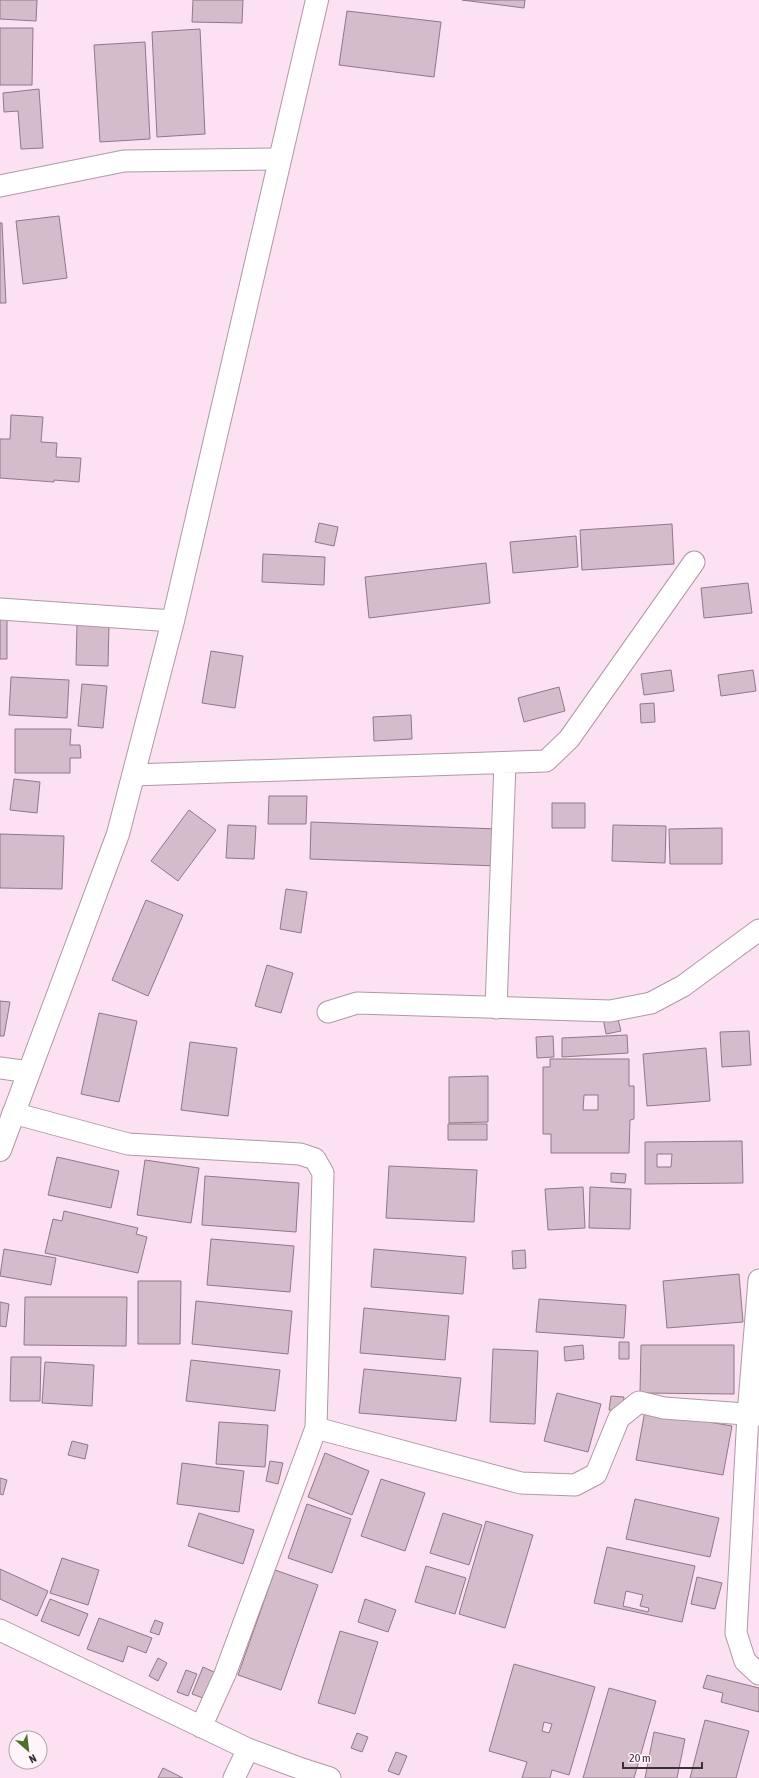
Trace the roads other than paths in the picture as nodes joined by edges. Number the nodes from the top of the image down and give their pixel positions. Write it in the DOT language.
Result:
graph roads {
  1 [pos="317,0"];
  2 [pos="280,159"];
  3 [pos="0,186"];
  4 [pos="694,562"];
  5 [pos="0,609"];
  6 [pos="173,621"];
  7 [pos="505,763"];
  8 [pos="133,775"];
  9 [pos="759,930"];
  10 [pos="496,1008"];
  11 [pos="328,1012"];
  12 [pos="0,1068"];
  13 [pos="29,1072"];
  14 [pos="13,1113"];
  15 [pos="0,1150"];
  16 [pos="759,1280"];
  17 [pos="754,1415"];
  18 [pos="316,1428"];
  19 [pos="0,1630"];
  20 [pos="759,1674"];
  21 [pos="201,1727"];
  22 [pos="248,1749"];
  23 [pos="234,1778"];
  24 [pos="330,1778"];
  1 -- 2 [label="street"];
  2 -- 3 [label="street"];
  2 -- 6 [label="street"];
  4 -- 7 [label="street"];
  5 -- 6 [label="street"];
  6 -- 8 [label="street"];
  7 -- 8 [label="street"];
  7 -- 10 [label="street"];
  8 -- 13 [label="street"];
  9 -- 10 [label="street"];
  10 -- 11 [label="street"];
  12 -- 13 [label="street"];
  13 -- 14 [label="street"];
  14 -- 15 [label="street"];
  14 -- 18 [label="street"];
  16 -- 17 [label="street"];
  17 -- 18 [label="street"];
  17 -- 20 [label="street"];
  18 -- 21 [label="street"];
  19 -- 21 [label="street"];
  21 -- 22 [label="street"];
  22 -- 23 [label="street"];
  22 -- 24 [label="street"];
}
